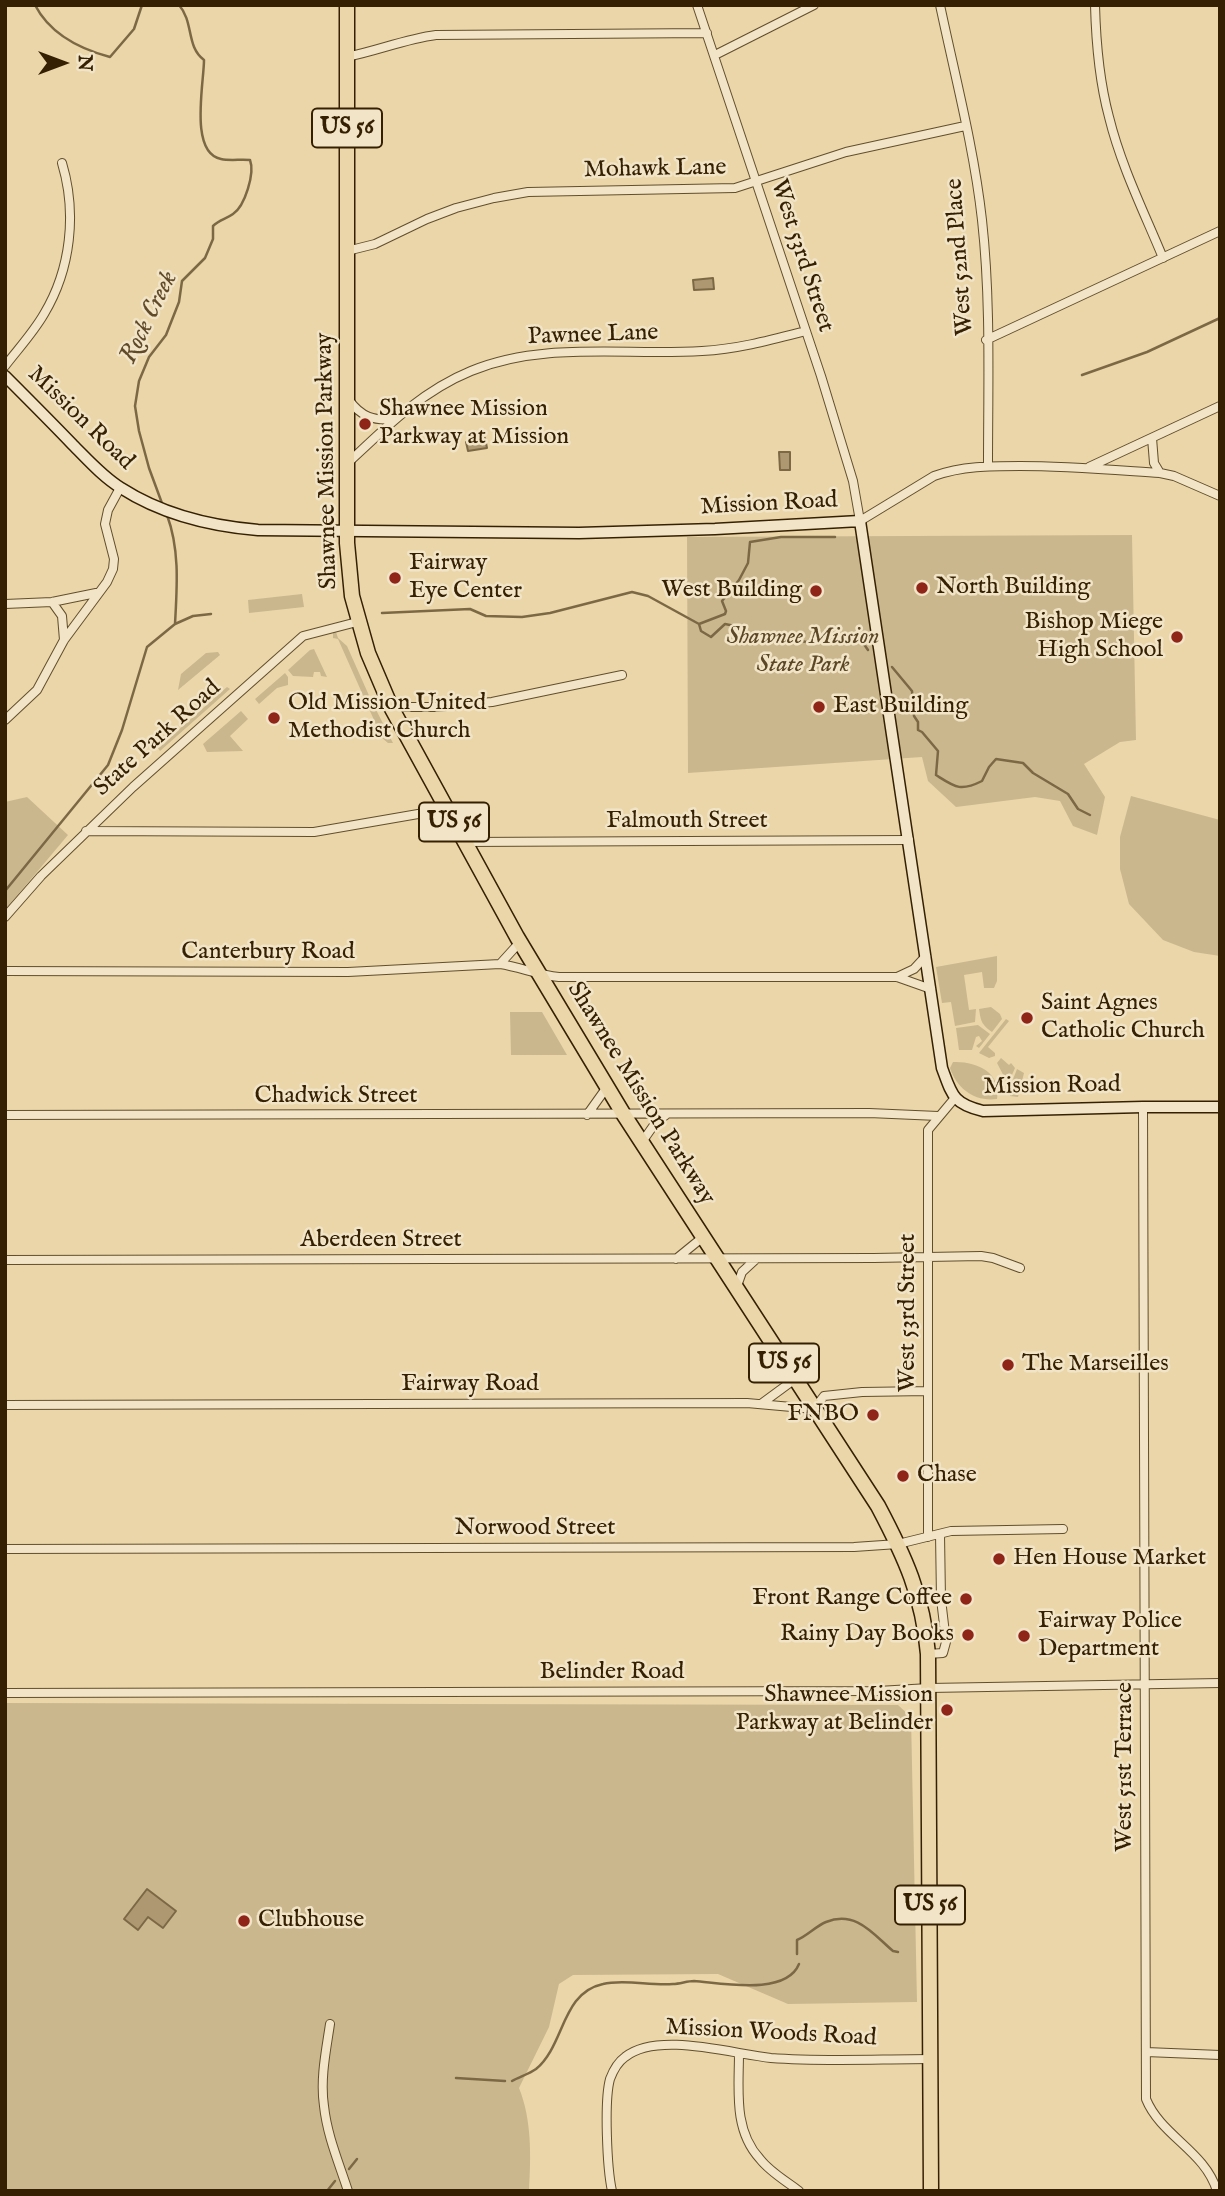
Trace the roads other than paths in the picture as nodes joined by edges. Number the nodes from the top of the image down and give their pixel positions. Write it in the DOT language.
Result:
graph roads {
  1 [pos="347,5"];
  2 [pos="697,5"];
  3 [pos="814,5"];
  4 [pos="940,5"];
  5 [pos="1096,5"];
  6 [pos="707,33"];
  7 [pos="715,55"];
  8 [pos="346,57"];
  9 [pos="965,126"];
  10 [pos="62,163"];
  11 [pos="756,182"];
  12 [pos="1220,231"];
  13 [pos="347,251"];
  14 [pos="1163,258"];
  15 [pos="806,331"];
  16 [pos="986,340"];
  17 [pos="5,366"];
  18 [pos="5,376"];
  19 [pos="348,399"];
  20 [pos="1220,406"];
  21 [pos="394,419"];
  22 [pos="1152,438"];
  23 [pos="348,463"];
  24 [pos="988,466"];
  25 [pos="1088,468"];
  26 [pos="1160,473"];
  27 [pos="124,490"];
  28 [pos="1220,496"];
  29 [pos="860,521"];
  30 [pos="347,530"];
  31 [pos="96,593"];
  32 [pos="52,602"];
  33 [pos="5,604"];
  34 [pos="358,622"];
  35 [pos="64,640"];
  36 [pos="622,675"];
  37 [pos="391,707"];
  38 [pos="5,720"];
  39 [pos="447,809"];
  40 [pos="86,831"];
  41 [pos="909,840"];
  42 [pos="465,842"];
  43 [pos="5,918"];
  44 [pos="520,942"];
  45 [pos="926,956"];
  46 [pos="500,964"];
  47 [pos="5,971"];
  48 [pos="539,976"];
  49 [pos="897,976"];
  50 [pos="931,989"];
  51 [pos="607,1087"];
  52 [pos="954,1099"];
  53 [pos="1143,1107"];
  54 [pos="1220,1107"];
  55 [pos="5,1115"];
  56 [pos="587,1115"];
  57 [pos="624,1115"];
  58 [pos="666,1115"];
  59 [pos="938,1116"];
  60 [pos="642,1142"];
  61 [pos="703,1237"];
  62 [pos="928,1257"];
  63 [pos="676,1259"];
  64 [pos="717,1259"];
  65 [pos="757,1259"];
  66 [pos="5,1260"];
  67 [pos="1020,1268"];
  68 [pos="736,1289"];
  69 [pos="795,1380"];
  70 [pos="928,1391"];
  71 [pos="761,1404"];
  72 [pos="5,1405"];
  73 [pos="814,1409"];
  74 [pos="1063,1529"];
  75 [pos="940,1534"];
  76 [pos="928,1537"];
  77 [pos="898,1544"];
  78 [pos="5,1549"];
  79 [pos="928,1654"];
  80 [pos="1145,1683"];
  81 [pos="1220,1683"];
  82 [pos="929,1688"];
  83 [pos="5,1693"];
  84 [pos="330,2024"];
  85 [pos="1146,2052"];
  86 [pos="739,2053"];
  87 [pos="1220,2055"];
  88 [pos="931,2059"];
  89 [pos="348,2191"];
  90 [pos="612,2191"];
  91 [pos="799,2191"];
  92 [pos="931,2191"];
  93 [pos="1217,2191"];
  1 -- 8 [label="highway, Shawnee Mission Parkway / US 56"];
  2 -- 6 [label="street, West 53rd Street"];
  3 -- 7 [label="street"];
  4 -- 9 [label="street, West 52nd Place"];
  5 -- 14 [label="street"];
  6 -- 7 [label="street, West 53rd Street"];
  6 -- 8 [label="street"];
  7 -- 11 [label="street, West 53rd Street"];
  8 -- 13 [label="highway, Shawnee Mission Parkway / US 56"];
  9 -- 11 [label="street, Mohawk Lane"];
  9 -- 16 [label="street, West 52nd Place"];
  10 -- 17 [label="street"];
  11 -- 13 [label="street, Mohawk Lane"];
  11 -- 15 [label="street, West 53rd Street"];
  12 -- 14 [label="street"];
  13 -- 19 [label="highway, Shawnee Mission Parkway / US 56"];
  14 -- 16 [label="street"];
  15 -- 21 [label="street, Pawnee Lane"];
  15 -- 29 [label="street, West 53rd Street"];
  16 -- 24 [label="street, West 52nd Place"];
  18 -- 27 [label="main road, Mission Road"];
  19 -- 21 [label="street"];
  19 -- 23 [label="highway, Shawnee Mission Parkway / US 56"];
  20 -- 22 [label="street"];
  21 -- 23 [label="street, Pawnee Lane"];
  22 -- 25 [label="street"];
  22 -- 26 [label="street"];
  23 -- 30 [label="highway, Shawnee Mission Parkway / US 56"];
  24 -- 25 [label="street"];
  24 -- 29 [label="street"];
  25 -- 26 [label="street"];
  26 -- 28 [label="street"];
  27 -- 30 [label="main road, Mission Road"];
  27 -- 31 [label="street"];
  29 -- 30 [label="main road, Mission Road"];
  29 -- 41 [label="main road, Mission Road"];
  30 -- 34 [label="highway, Shawnee Mission Parkway / US 56"];
  31 -- 32 [label="street"];
  31 -- 35 [label="street"];
  32 -- 33 [label="street"];
  32 -- 35 [label="street"];
  34 -- 37 [label="highway, Shawnee Mission Parkway / US 56"];
  34 -- 40 [label="street, State Park Road"];
  35 -- 38 [label="street"];
  36 -- 37 [label="street"];
  37 -- 39 [label="highway, Shawnee Mission Parkway / US 56"];
  39 -- 40 [label="street"];
  39 -- 42 [label="highway, Shawnee Mission Parkway / US 56"];
  40 -- 43 [label="street, State Park Road"];
  41 -- 42 [label="street, Falmouth Street"];
  41 -- 45 [label="main road, Mission Road"];
  42 -- 44 [label="highway, Shawnee Mission Parkway / US 56"];
  44 -- 46 [label="street"];
  44 -- 48 [label="highway, Shawnee Mission Parkway / US 56"];
  45 -- 49 [label="street"];
  45 -- 50 [label="main road, Mission Road"];
  46 -- 47 [label="street, Canterbury Road"];
  46 -- 48 [label="street, Canterbury Road"];
  48 -- 49 [label="street"];
  48 -- 51 [label="highway, Shawnee Mission Parkway / US 56"];
  49 -- 50 [label="street"];
  50 -- 52 [label="main road, Mission Road"];
  51 -- 56 [label="street"];
  51 -- 57 [label="highway, Shawnee Mission Parkway / US 56"];
  52 -- 53 [label="main road, Mission Road"];
  52 -- 59 [label="street, West 53rd Street"];
  53 -- 54 [label="main road, Mission Road"];
  53 -- 80 [label="street, West 51st Terrace"];
  55 -- 56 [label="street, Chadwick Street"];
  56 -- 57 [label="street, Chadwick Street"];
  57 -- 58 [label="street, Chadwick Street"];
  57 -- 60 [label="highway, Shawnee Mission Parkway / US 56"];
  58 -- 59 [label="street, Chadwick Street"];
  58 -- 60 [label="street"];
  59 -- 62 [label="street, West 53rd Street"];
  60 -- 61 [label="highway, Shawnee Mission Parkway / US 56"];
  61 -- 63 [label="street"];
  61 -- 64 [label="highway, Shawnee Mission Parkway / US 56"];
  62 -- 65 [label="street, Aberdeen Street"];
  62 -- 67 [label="street, Aberdeen Street"];
  62 -- 70 [label="street, West 53rd Street"];
  63 -- 64 [label="street, Aberdeen Street"];
  63 -- 66 [label="street, Aberdeen Street"];
  64 -- 65 [label="street, Aberdeen Street"];
  64 -- 68 [label="highway, Shawnee Mission Parkway / US 56"];
  65 -- 68 [label="street"];
  68 -- 69 [label="highway, Shawnee Mission Parkway / US 56"];
  69 -- 71 [label="street"];
  69 -- 73 [label="highway, Shawnee Mission Parkway / US 56"];
  70 -- 73 [label="street"];
  70 -- 76 [label="street, West 53rd Street"];
  71 -- 72 [label="street, Fairway Road"];
  71 -- 73 [label="street, Fairway Road"];
  73 -- 77 [label="highway, Shawnee Mission Parkway / US 56"];
  74 -- 75 [label="street, Norwood Street"];
  75 -- 76 [label="street, Norwood Street"];
  75 -- 79 [label="street"];
  76 -- 77 [label="street, Norwood Street"];
  77 -- 78 [label="street, Norwood Street"];
  77 -- 79 [label="highway, Shawnee Mission Parkway / US 56"];
  79 -- 82 [label="highway, Shawnee Mission Parkway / US 56"];
  80 -- 81 [label="street, Belinder Road"];
  80 -- 82 [label="street, Belinder Road"];
  80 -- 85 [label="street, West 51st Terrace"];
  82 -- 83 [label="street, Belinder Road"];
  82 -- 88 [label="highway, Shawnee Mission Parkway / US 56"];
  84 -- 89 [label="street"];
  85 -- 87 [label="street"];
  85 -- 93 [label="street, West 51st Terrace"];
  86 -- 88 [label="street, Mission Woods Road"];
  86 -- 90 [label="street, Mission Woods Road"];
  86 -- 91 [label="street"];
  88 -- 92 [label="highway, Shawnee Mission Parkway / US 56"];
}
